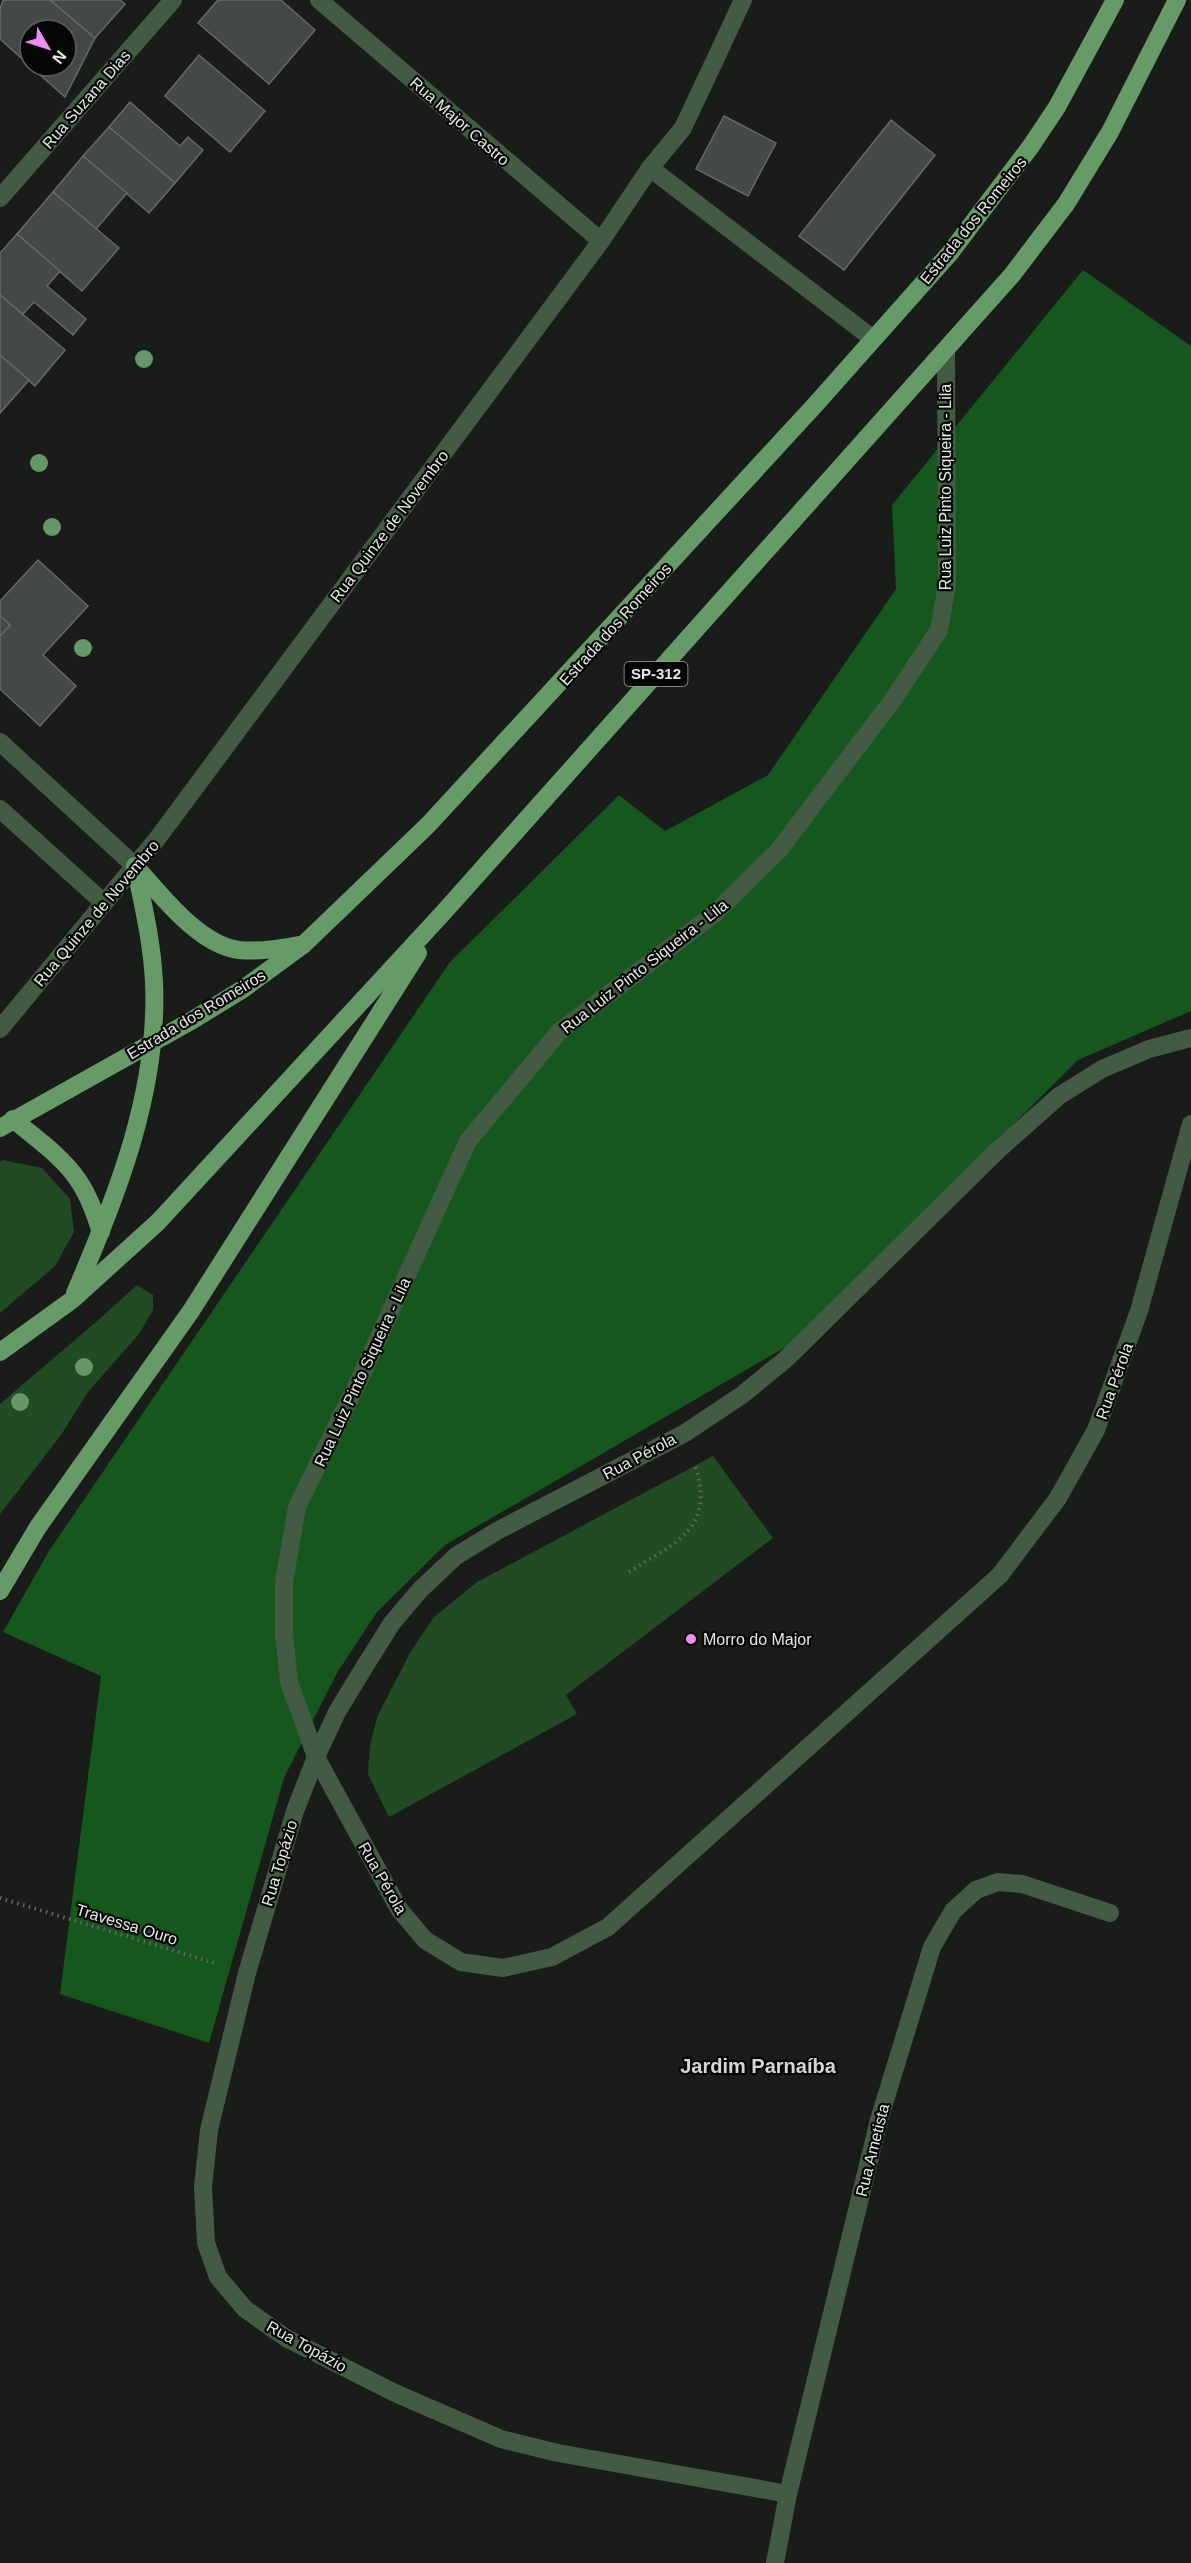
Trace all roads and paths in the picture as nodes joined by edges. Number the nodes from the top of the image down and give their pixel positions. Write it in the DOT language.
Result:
graph roads {
  1 [pos="172,0"];
  2 [pos="319,0"];
  3 [pos="743,0"];
  4 [pos="1114,0"];
  5 [pos="1177,0"];
  6 [pos="650,168"];
  7 [pos="0,198"];
  8 [pos="601,242"];
  9 [pos="872,338"];
  10 [pos="946,351"];
  11 [pos="0,742"];
  12 [pos="0,809"];
  13 [pos="135,866"];
  14 [pos="104,903"];
  15 [pos="443,913"];
  16 [pos="303,945"];
  17 [pos="0,1029"];
  18 [pos="1191,1038"];
  19 [pos="152,1043"];
  20 [pos="6,1124"];
  21 [pos="1191,1124"];
  22 [pos="102,1232"];
  23 [pos="72,1300"];
  24 [pos="0,1352"];
  25 [pos="685,1433"];
  26 [pos="629,1572"];
  27 [pos="0,1591"];
  28 [pos="316,1757"];
  29 [pos="0,1898"];
  30 [pos="1110,1913"];
  31 [pos="247,1973"];
  32 [pos="788,2494"];
  33 [pos="775,2563"];
  1 -- 7 [label="street, Rua Suzana Dias"];
  2 -- 8 [label="street, Rua Major Castro"];
  3 -- 6 [label="street, Rua Quinze de Novembro"];
  4 -- 9 [label="main road, Estrada dos Romeiros"];
  5 -- 10 [label="main road, SP-312"];
  6 -- 8 [label="street, Rua Quinze de Novembro"];
  6 -- 9 [label="street"];
  8 -- 13 [label="street, Rua Quinze de Novembro"];
  9 -- 16 [label="main road, Estrada dos Romeiros"];
  10 -- 15 [label="main road, SP-312"];
  10 -- 28 [label="street, Rua Luiz Pinto Siqueira - Lila"];
  11 -- 13 [label="street"];
  12 -- 14 [label="street"];
  13 -- 14 [label="street, Rua Quinze de Novembro"];
  13 -- 16 [label="main road"];
  13 -- 19 [label="main road"];
  14 -- 17 [label="street, Rua Quinze de Novembro"];
  15 -- 23 [label="main road, SP-312"];
  15 -- 27 [label="main road"];
  16 -- 19 [label="main road, Estrada dos Romeiros"];
  18 -- 25 [label="street, Rua Pérola"];
  19 -- 20 [label="main road, Estrada dos Romeiros"];
  19 -- 22 [label="main road"];
  20 -- 22 [label="main road"];
  21 -- 28 [label="street, Rua Pérola"];
  22 -- 23 [label="main road"];
  23 -- 24 [label="main road, SP-312"];
  25 -- 26 [label="path"];
  25 -- 28 [label="street, Rua Pérola"];
  28 -- 31 [label="street, Rua Topázio"];
  29 -- 31 [label="path, Travessa Ouro"];
  30 -- 32 [label="street, Rua Ametista"];
  31 -- 32 [label="street, Rua Topázio"];
  32 -- 33 [label="street, Rua Ametista"];
}
